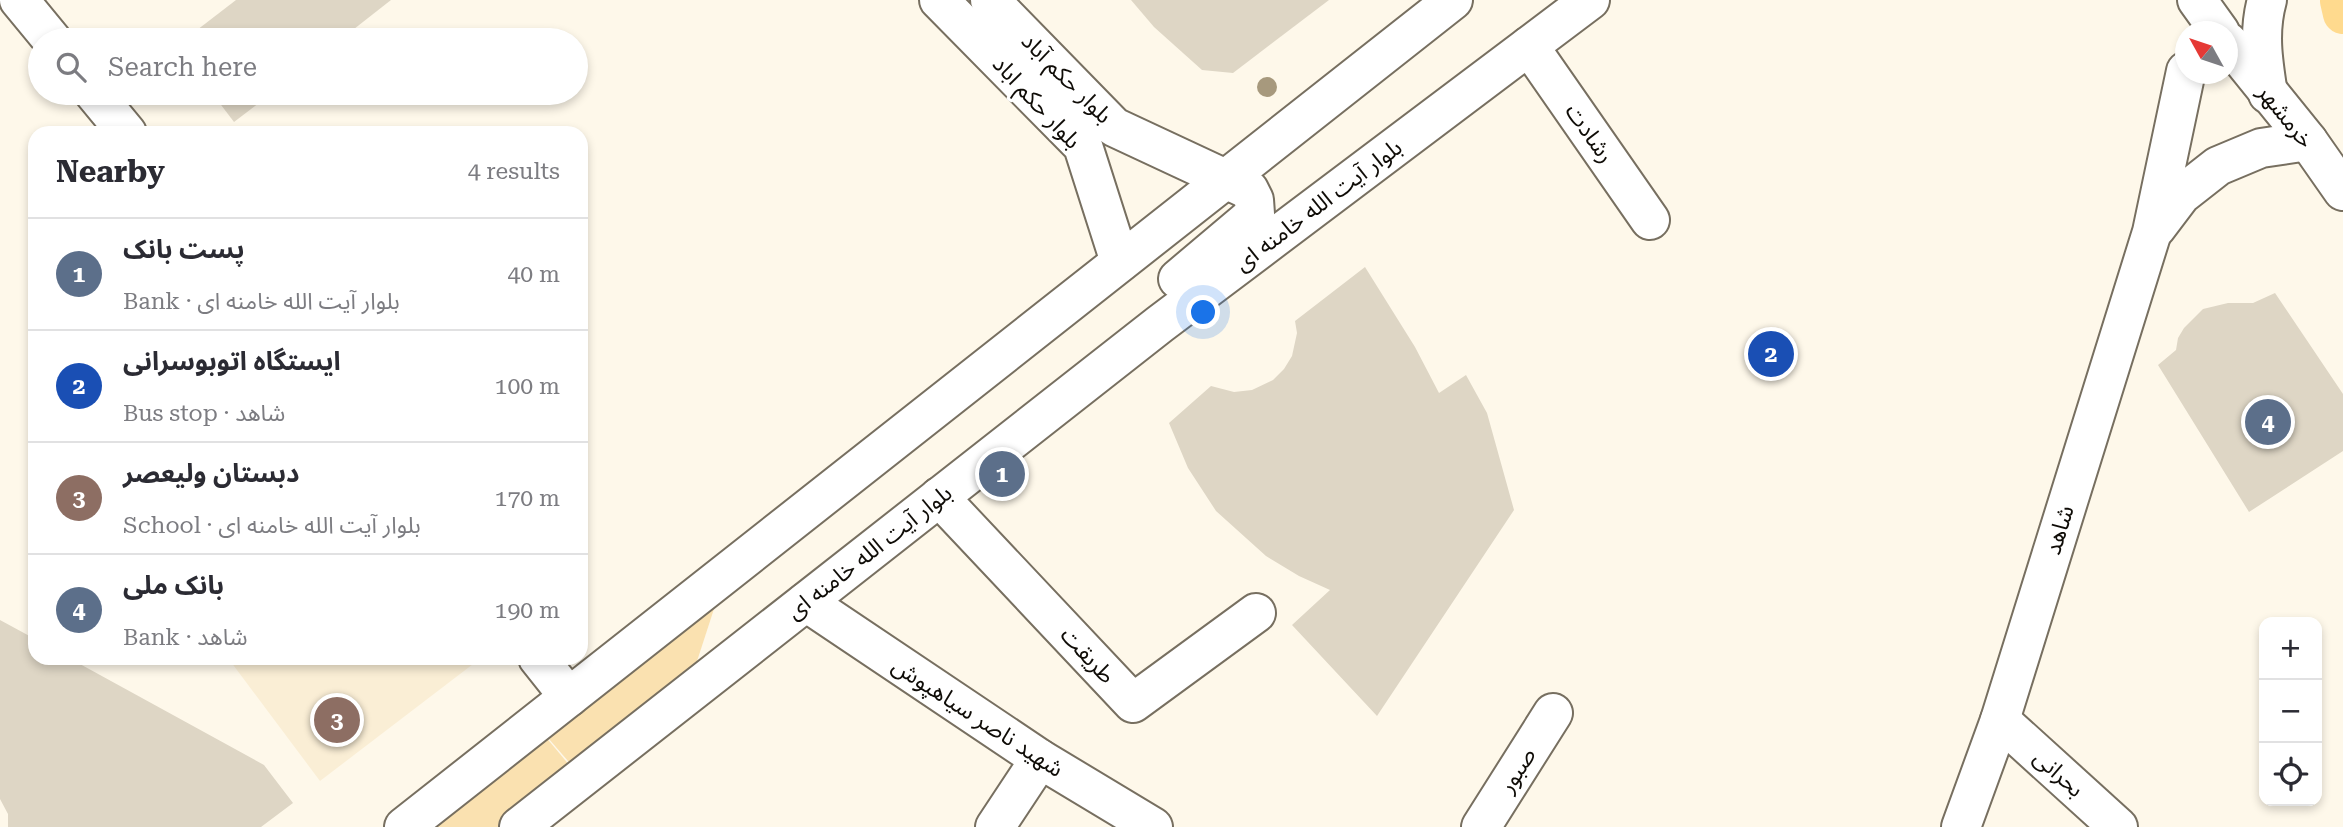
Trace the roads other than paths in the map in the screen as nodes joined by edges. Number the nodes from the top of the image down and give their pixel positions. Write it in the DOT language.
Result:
graph roads {
  1 [pos="19,0"];
  2 [pos="939,0"];
  3 [pos="990,0"];
  4 [pos="1453,0"];
  5 [pos="1590,0"];
  6 [pos="2267,0"];
  7 [pos="42,28"];
  8 [pos="1529,46"];
  9 [pos="2238,55"];
  10 [pos="2183,84"];
  11 [pos="2268,94"];
  12 [pos="104,105"];
  13 [pos="121,126"];
  14 [pos="2308,141"];
  15 [pos="1228,178"];
  16 [pos="2343,191"];
  17 [pos="1650,220"];
  18 [pos="2152,232"];
  19 [pos="1120,261"];
  20 [pos="947,491"];
  21 [pos="806,602"];
  22 [pos="1256,613"];
  23 [pos="544,665"];
  24 [pos="569,697"];
  25 [pos="1553,713"];
  26 [pos="2000,720"];
  27 [pos="1040,759"];
  28 [pos="404,827"];
  29 [pos="519,827"];
  30 [pos="995,827"];
  31 [pos="1153,827"];
  32 [pos="1480,827"];
  33 [pos="1961,827"];
  34 [pos="2119,827"];
  1 -- 7 [label="main road"];
  2 -- 19 [label="main road, بلوار حکم اباد"];
  3 -- 15 [label="main road, بلوار حکم آباد"];
  4 -- 15 [label="main road"];
  5 -- 8 [label="main road, بلوار آیت الله خامنه ای"];
  6 -- 11 [label="main road"];
  8 -- 17 [label="main road, رشادت"];
  8 -- 20 [label="main road, بلوار آیت الله خامنه ای"];
  9 -- 11 [label="main road, خرمشهر"];
  10 -- 18 [label="main road, شاهد"];
  11 -- 14 [label="main road, خرمشهر"];
  12 -- 13 [label="main road"];
  14 -- 16 [label="main road, خرمشهر"];
  14 -- 18 [label="main road, شاهد"];
  15 -- 19 [label="main road"];
  15 -- 20 [label="main road, بلوار حکم آباد"];
  18 -- 26 [label="main road, شاهد"];
  19 -- 24 [label="main road"];
  20 -- 21 [label="main road, بلوار آیت الله خامنه ای"];
  20 -- 22 [label="main road, طریقت"];
  21 -- 27 [label="main road, شهید ناصر سیاهپوش"];
  21 -- 29 [label="main road, بلوار آیت الله خامنه ای"];
  23 -- 24 [label="main road"];
  24 -- 28 [label="main road"];
  25 -- 32 [label="main road, صبور"];
  26 -- 33 [label="main road, شاهد"];
  26 -- 34 [label="main road, بحرانی"];
  27 -- 30 [label="main road"];
  27 -- 31 [label="main road, شهید ناصر سیاهپوش"];
}
